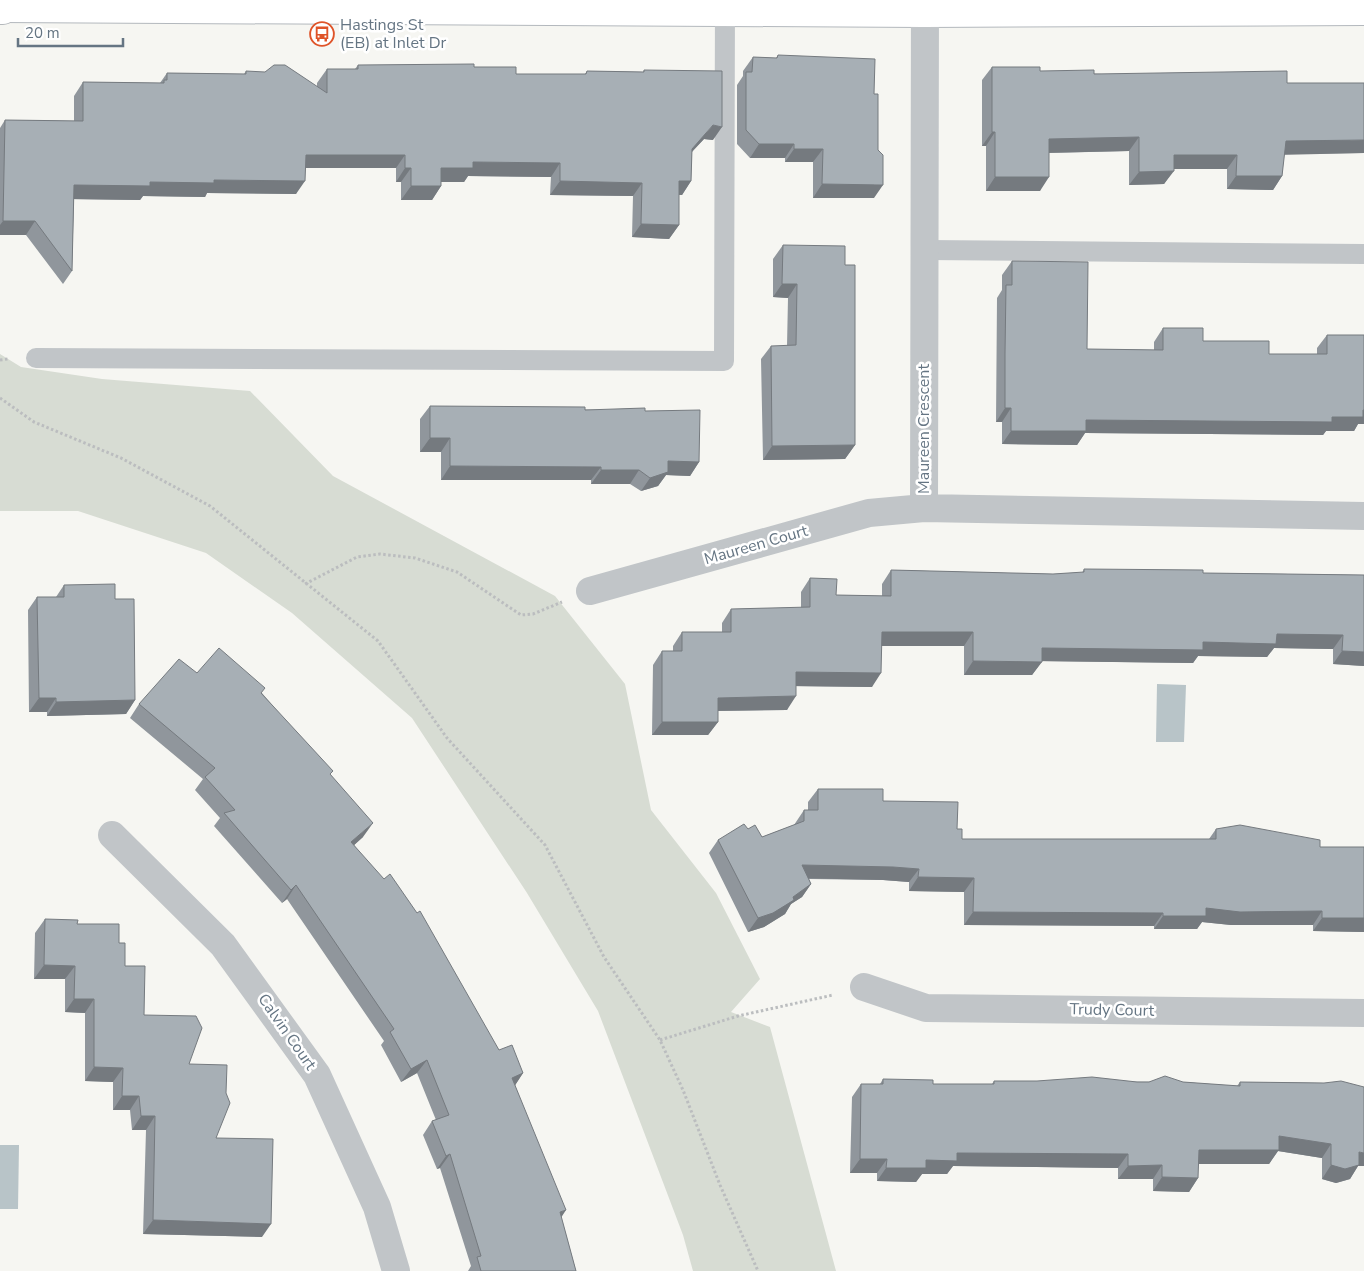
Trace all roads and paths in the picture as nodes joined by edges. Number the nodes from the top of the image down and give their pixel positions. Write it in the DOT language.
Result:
graph roads {
  1 [pos="725,5"];
  2 [pos="638,6"];
  3 [pos="924,6"];
  4 [pos="1,9"];
  5 [pos="1364,11"];
  6 [pos="925,250"];
  7 [pos="1364,254"];
  8 [pos="36,358"];
  9 [pos="0,398"];
  10 [pos="924,508"];
  11 [pos="1364,516"];
  12 [pos="304,584"];
  13 [pos="590,591"];
  14 [pos="112,835"];
  15 [pos="864,987"];
  16 [pos="1364,1013"];
  17 [pos="660,1040"];
  18 [pos="396,1271"];
  19 [pos="758,1271"];
  1 -- 2 [label="main road"];
  1 -- 3 [label="main road"];
  1 -- 8 [label="lane"];
  2 -- 4 [label="main road"];
  3 -- 5 [label="main road"];
  3 -- 6 [label="street, Maureen Crescent"];
  6 -- 7 [label="lane"];
  6 -- 10 [label="street, Maureen Crescent"];
  9 -- 12 [label="path"];
  10 -- 11 [label="street, Maureen Crescent"];
  10 -- 13 [label="street, Maureen Court"];
  12 -- 13 [label="path"];
  12 -- 17 [label="path"];
  14 -- 18 [label="street, Calvin Court"];
  15 -- 16 [label="street, Trudy Court"];
  15 -- 17 [label="path"];
  17 -- 19 [label="path"];
}
